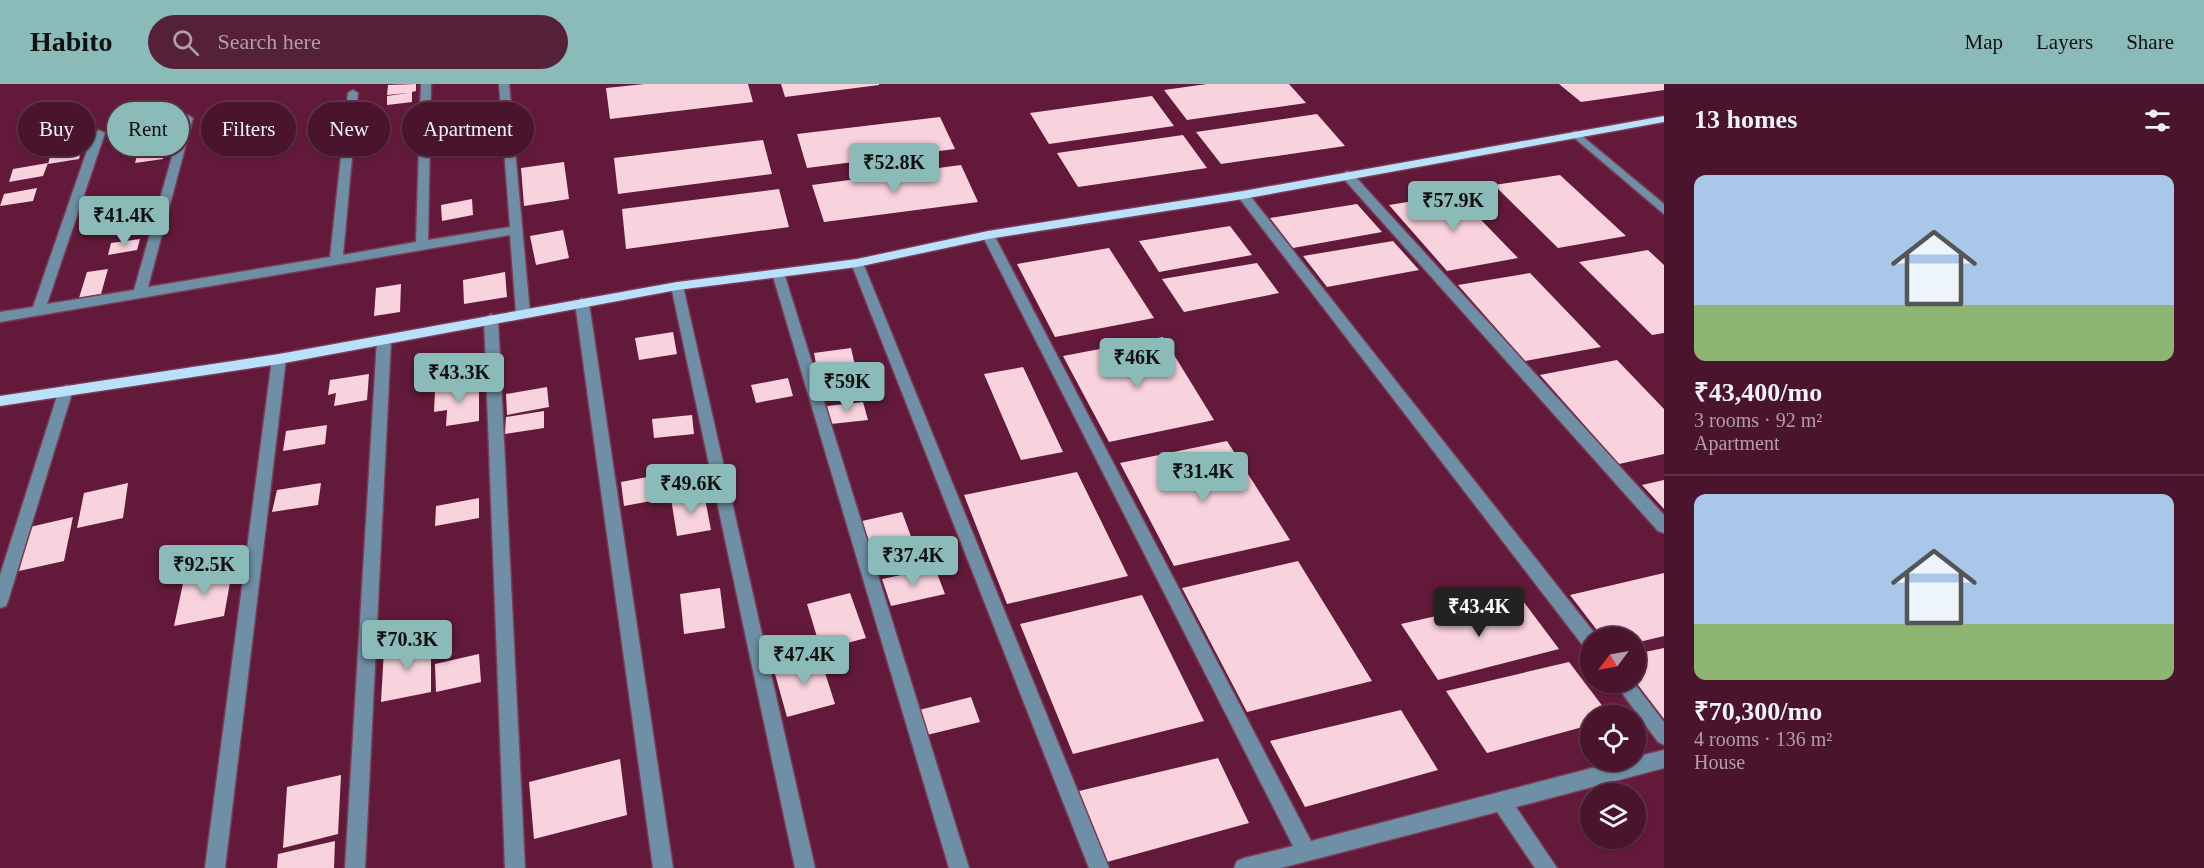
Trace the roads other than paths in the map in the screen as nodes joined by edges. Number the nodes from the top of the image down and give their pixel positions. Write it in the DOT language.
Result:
graph roads {
  1 [pos="426,84"];
  2 [pos="504,84"];
  3 [pos="353,93"];
  4 [pos="1664,119"];
  5 [pos="99,133"];
  6 [pos="1576,134"];
  7 [pos="178,156"];
  8 [pos="1347,175"];
  9 [pos="1243,195"];
  10 [pos="1664,210"];
  11 [pos="514,230"];
  12 [pos="988,235"];
  13 [pos="422,246"];
  14 [pos="336,259"];
  15 [pos="857,263"];
  16 [pos="778,273"];
  17 [pos="677,286"];
  18 [pos="140,292"];
  19 [pos="582,303"];
  20 [pos="38,311"];
  21 [pos="523,313"];
  22 [pos="0,317"];
  23 [pos="491,319"];
  24 [pos="384,340"];
  25 [pos="279,359"];
  26 [pos="66,390"];
  27 [pos="0,401"];
  28 [pos="1664,526"];
  29 [pos="0,601"];
  30 [pos="1580,628"];
  31 [pos="1631,693"];
  32 [pos="1664,736"];
  33 [pos="1664,759"];
  34 [pos="1501,801"];
  35 [pos="1306,851"];
  36 [pos="214,868"];
  37 [pos="355,868"];
  38 [pos="515,868"];
  39 [pos="663,868"];
  40 [pos="805,868"];
  41 [pos="959,868"];
  42 [pos="1099,868"];
  43 [pos="1244,868"];
  44 [pos="1547,868"];
  1 -- 13 [label="street"];
  2 -- 11 [label="street"];
  3 -- 14 [label="street"];
  4 -- 6 [label="main road"];
  5 -- 20 [label="street"];
  6 -- 8 [label="main road"];
  6 -- 10 [label="street"];
  7 -- 18 [label="street"];
  8 -- 9 [label="main road"];
  8 -- 28 [label="street"];
  9 -- 12 [label="main road"];
  9 -- 30 [label="street"];
  11 -- 13 [label="street"];
  11 -- 21 [label="street"];
  12 -- 15 [label="main road"];
  12 -- 35 [label="street"];
  13 -- 14 [label="street"];
  14 -- 18 [label="street"];
  15 -- 16 [label="main road"];
  15 -- 42 [label="street"];
  16 -- 17 [label="main road"];
  16 -- 41 [label="street"];
  17 -- 19 [label="main road"];
  17 -- 40 [label="street"];
  18 -- 20 [label="street"];
  19 -- 21 [label="main road"];
  19 -- 39 [label="street"];
  20 -- 22 [label="street"];
  21 -- 23 [label="main road"];
  23 -- 24 [label="main road"];
  23 -- 38 [label="street"];
  24 -- 25 [label="main road"];
  24 -- 37 [label="street"];
  25 -- 26 [label="main road"];
  25 -- 36 [label="street"];
  26 -- 27 [label="main road"];
  26 -- 29 [label="street"];
  31 -- 32 [label="street"];
  33 -- 34 [label="street"];
  34 -- 35 [label="street"];
  34 -- 44 [label="street"];
  35 -- 43 [label="street"];
}
